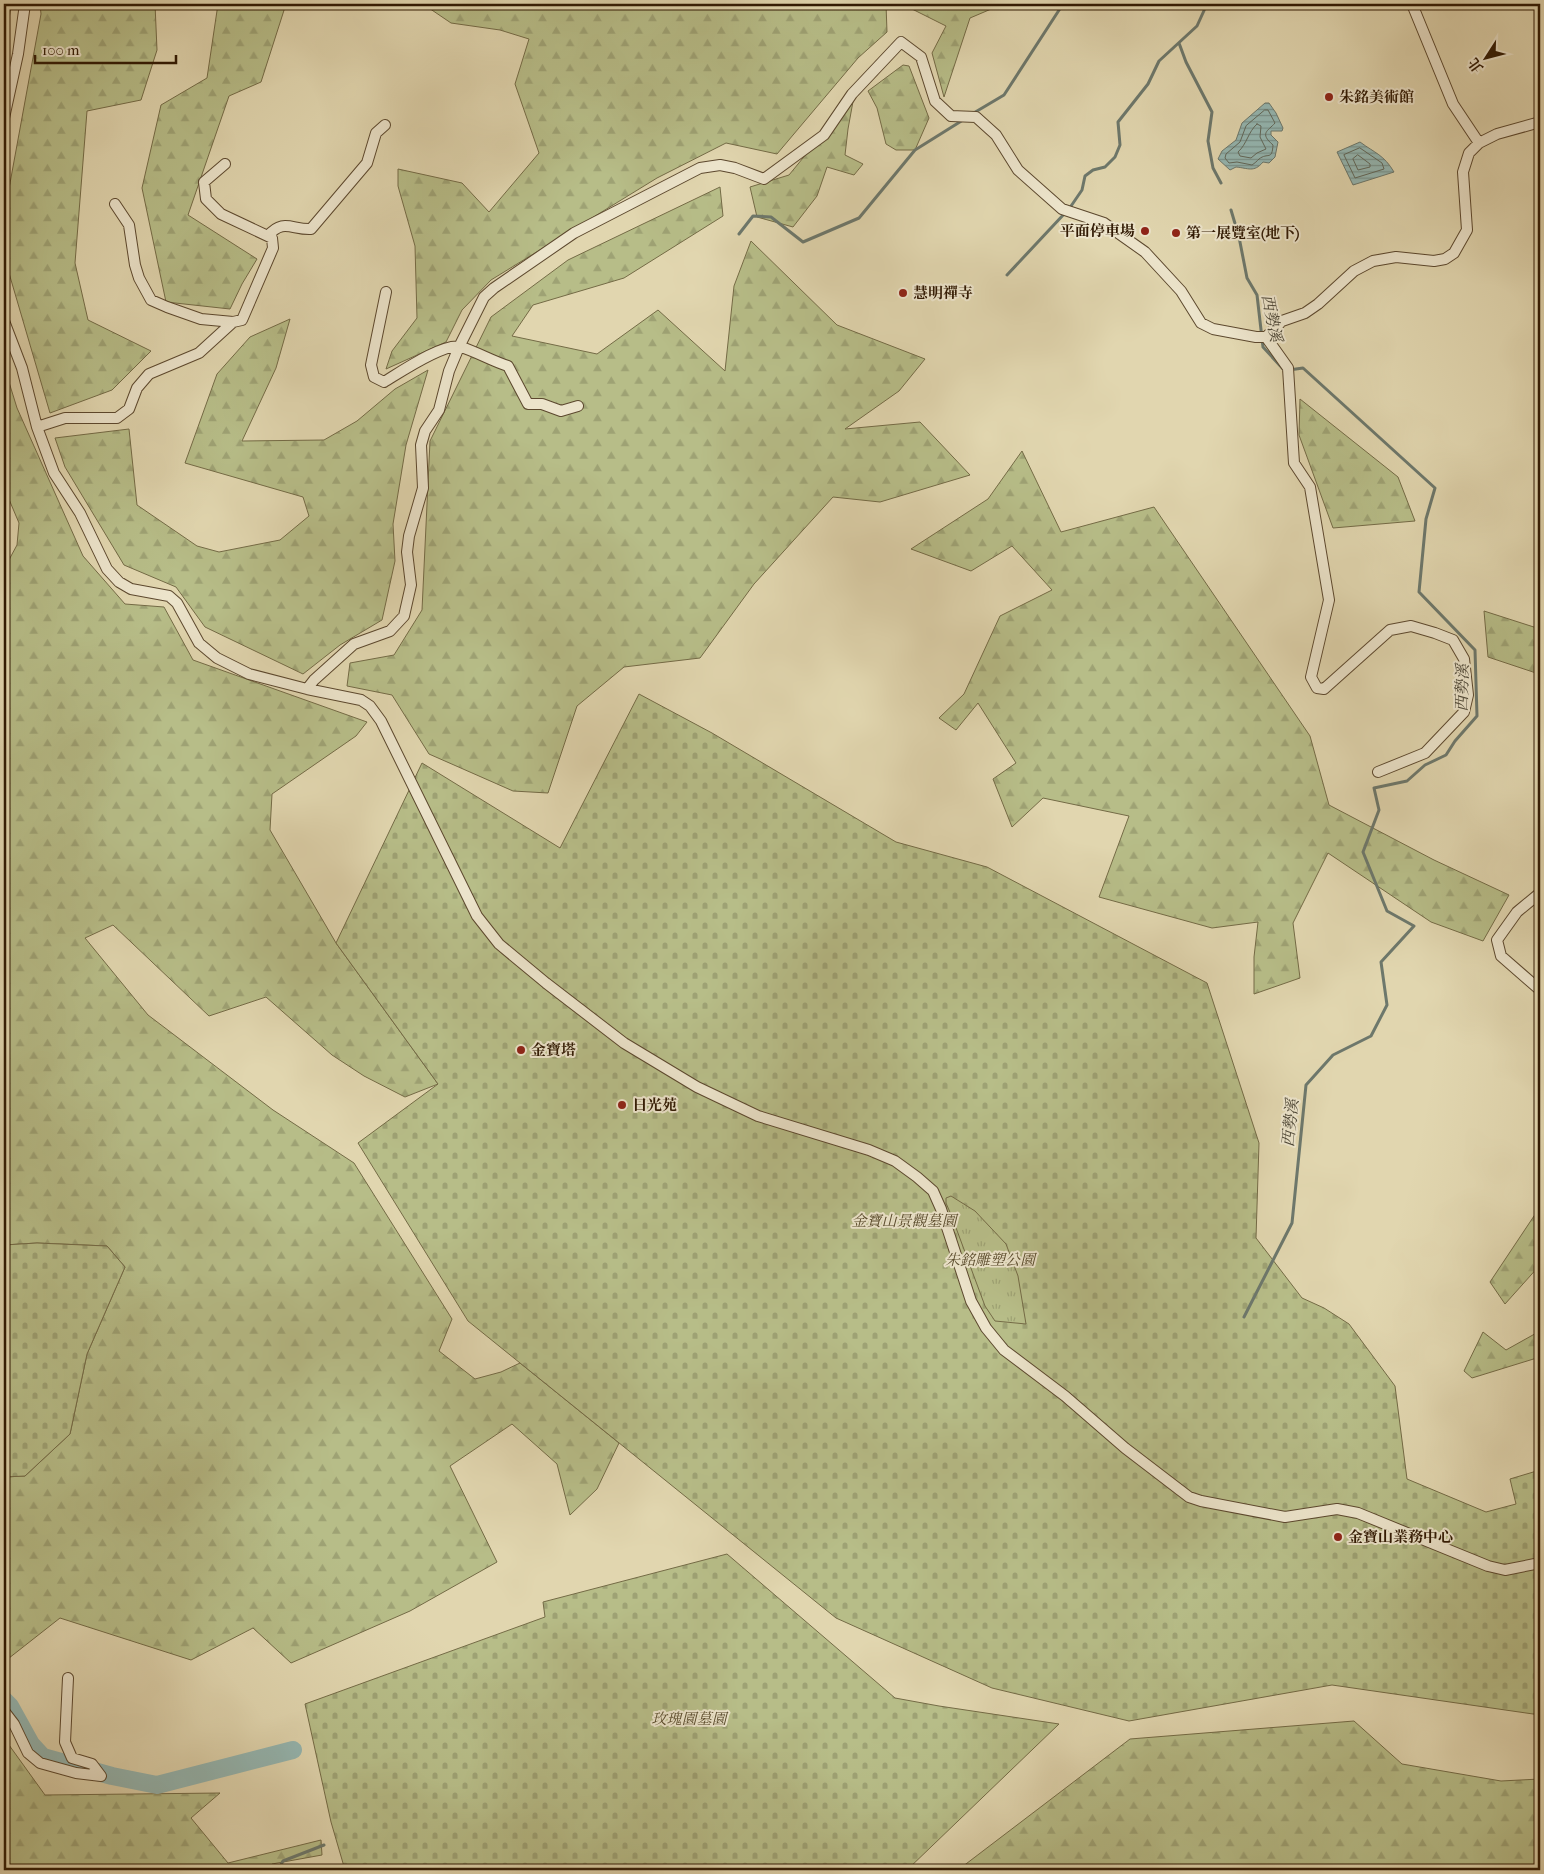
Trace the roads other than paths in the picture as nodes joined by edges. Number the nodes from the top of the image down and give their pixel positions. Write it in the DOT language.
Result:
graph roads {
  1 [pos="26,4"];
  2 [pos="1412,4"];
  3 [pos="4,118"];
  4 [pos="1540,122"];
  5 [pos="385,125"];
  6 [pos="1479,143"];
  7 [pos="225,164"];
  8 [pos="115,204"];
  9 [pos="268,236"];
  10 [pos="386,292"];
  11 [pos="4,321"];
  12 [pos="233,322"];
  13 [pos="1266,337"];
  14 [pos="458,346"];
  15 [pos="578,406"];
  16 [pos="38,427"];
  17 [pos="307,689"];
  18 [pos="1378,772"];
  19 [pos="1540,893"];
  20 [pos="1540,990"];
  21 [pos="1540,1563"];
  22 [pos="68,1678"];
  23 [pos="4,1711"];
  1 -- 3 [label="street"];
  2 -- 6 [label="street"];
  4 -- 6 [label="street"];
  5 -- 9 [label="street"];
  6 -- 13 [label="street"];
  7 -- 9 [label="street"];
  8 -- 12 [label="street"];
  9 -- 12 [label="street"];
  10 -- 14 [label="street"];
  11 -- 16 [label="street"];
  12 -- 16 [label="street"];
  13 -- 14 [label="street"];
  13 -- 18 [label="street"];
  14 -- 15 [label="street"];
  14 -- 17 [label="street"];
  16 -- 17 [label="street"];
  17 -- 21 [label="street"];
  19 -- 20 [label="street"];
  22 -- 23 [label="street"];
}
